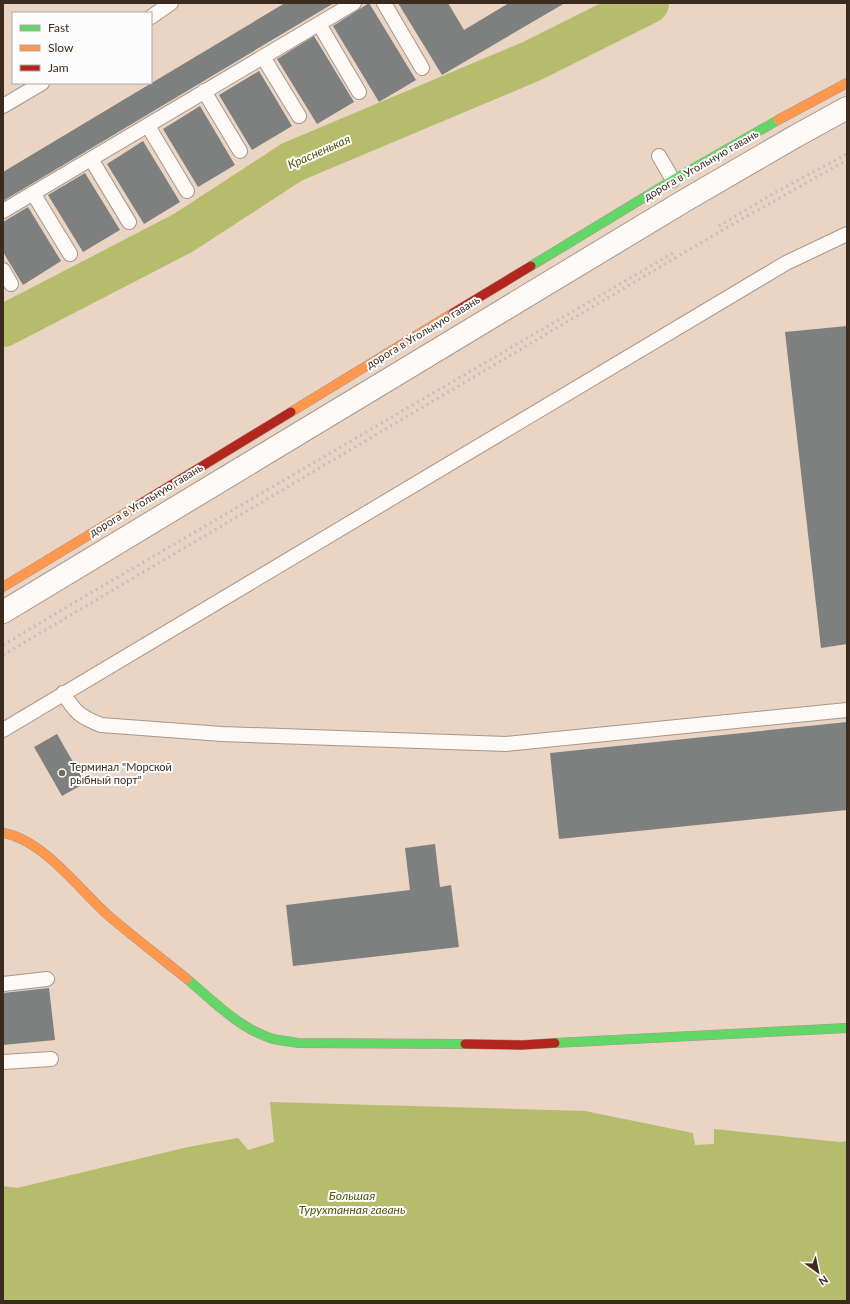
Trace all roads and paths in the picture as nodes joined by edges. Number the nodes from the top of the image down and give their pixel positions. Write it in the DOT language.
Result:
graph roads {
  1 [pos="172,3"];
  2 [pos="354,3"];
  3 [pos="384,3"];
  4 [pos="152,16"];
  5 [pos="318,24"];
  6 [pos="263,56"];
  7 [pos="422,68"];
  8 [pos="847,83"];
  9 [pos="40,84"];
  10 [pos="204,92"];
  11 [pos="359,92"];
  12 [pos="3,106"];
  13 [pos="847,108"];
  14 [pos="299,116"];
  15 [pos="148,126"];
  16 [pos="240,151"];
  17 [pos="659,156"];
  18 [pos="91,159"];
  19 [pos="673,180"];
  20 [pos="187,191"];
  21 [pos="33,193"];
  22 [pos="3,211"];
  23 [pos="129,222"];
  24 [pos="847,234"];
  25 [pos="70,254"];
  26 [pos="3,270"];
  27 [pos="11,284"];
  28 [pos="3,587"];
  29 [pos="3,612"];
  30 [pos="63,693"];
  31 [pos="847,710"];
  32 [pos="3,730"];
  33 [pos="3,833"];
  34 [pos="47,979"];
  35 [pos="3,984"];
  36 [pos="847,1028"];
  37 [pos="51,1059"];
  38 [pos="3,1062"];
  1 -- 4 [label="lane"];
  2 -- 5 [label="lane"];
  3 -- 7 [label="lane"];
  5 -- 6 [label="lane"];
  5 -- 11 [label="lane"];
  6 -- 10 [label="lane"];
  6 -- 14 [label="lane"];
  8 -- 19 [label="street, дорога в Угольную гавань"];
  9 -- 12 [label="lane"];
  10 -- 15 [label="lane"];
  10 -- 16 [label="lane"];
  13 -- 29 [label="street, дорога в Угольную гавань"];
  15 -- 18 [label="lane"];
  15 -- 20 [label="lane"];
  17 -- 19 [label="lane"];
  18 -- 21 [label="lane"];
  18 -- 23 [label="lane"];
  19 -- 28 [label="street, дорога в Угольную гавань"];
  21 -- 22 [label="lane"];
  21 -- 25 [label="lane"];
  24 -- 30 [label="lane"];
  26 -- 27 [label="lane"];
  30 -- 31 [label="lane"];
  30 -- 32 [label="lane"];
  33 -- 36 [label="street"];
  34 -- 35 [label="lane"];
  37 -- 38 [label="lane"];
}
